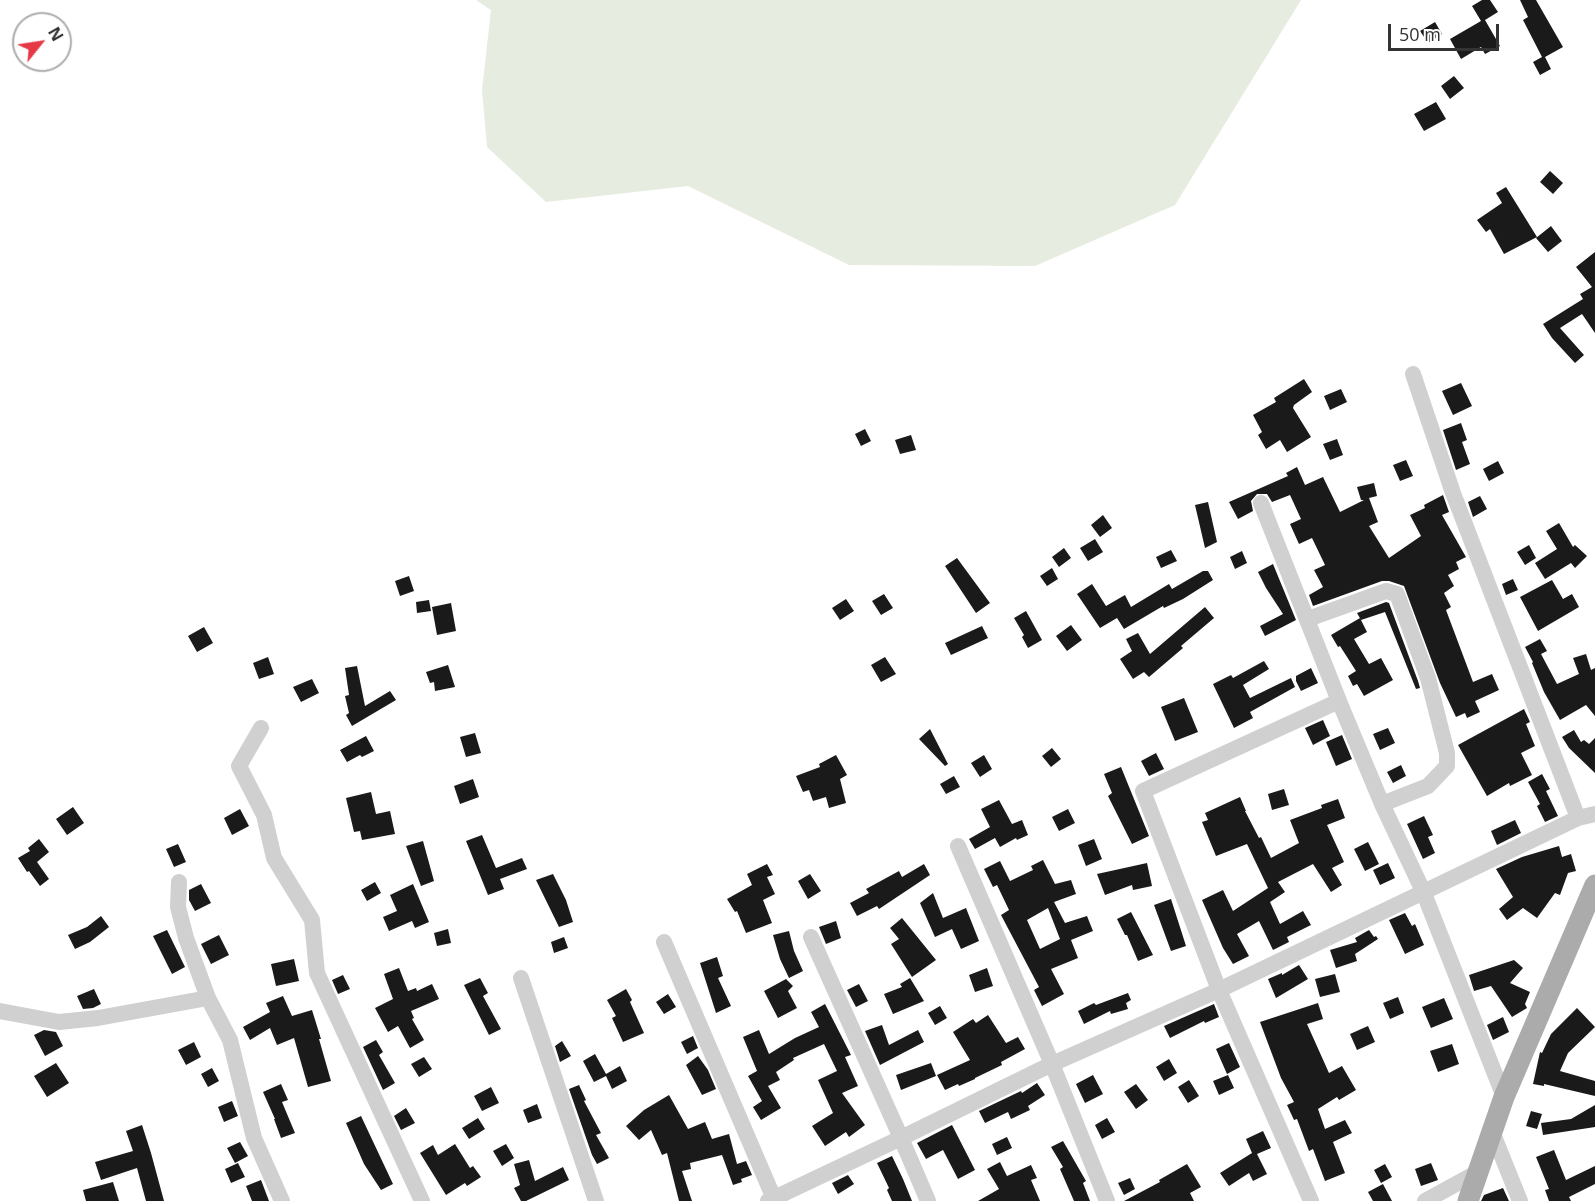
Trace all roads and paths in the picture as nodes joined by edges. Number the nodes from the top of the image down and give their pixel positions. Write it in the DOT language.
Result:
graph roads {
  1 [pos="1413,374"];
  2 [pos="1261,503"];
  3 [pos="1308,619"];
  4 [pos="1339,701"];
  5 [pos="261,728"];
  6 [pos="1382,804"];
  7 [pos="1595,814"];
  8 [pos="1578,818"];
  9 [pos="958,846"];
  10 [pos="179,882"];
  11 [pos="1595,885"];
  12 [pos="1423,891"];
  13 [pos="811,937"];
  14 [pos="664,942"];
  15 [pos="521,978"];
  16 [pos="1219,990"];
  17 [pos="208,998"];
  18 [pos="0,1011"];
  19 [pos="1052,1064"];
  20 [pos="1504,1097"];
  21 [pos="1491,1129"];
  22 [pos="901,1138"];
  23 [pos="1478,1172"];
  24 [pos="772,1200"];
  25 [pos="282,1201"];
  26 [pos="422,1201"];
  27 [pos="596,1201"];
  28 [pos="928,1201"];
  29 [pos="1107,1201"];
  30 [pos="1311,1201"];
  31 [pos="1425,1201"];
  32 [pos="1468,1201"];
  33 [pos="1520,1201"];
  1 -- 8 [label="street"];
  2 -- 3 [label="street"];
  3 -- 4 [label="street"];
  3 -- 6 [label="street"];
  4 -- 6 [label="street"];
  4 -- 16 [label="street"];
  5 -- 26 [label="street"];
  6 -- 12 [label="street"];
  7 -- 8 [label="street"];
  8 -- 12 [label="street"];
  9 -- 19 [label="street"];
  10 -- 17 [label="street"];
  11 -- 20 [label="main road"];
  12 -- 16 [label="street"];
  12 -- 20 [label="street"];
  13 -- 22 [label="street"];
  14 -- 24 [label="street"];
  15 -- 27 [label="street"];
  16 -- 19 [label="street"];
  16 -- 30 [label="street"];
  17 -- 18 [label="street"];
  17 -- 25 [label="street"];
  19 -- 22 [label="street"];
  19 -- 29 [label="street"];
  20 -- 21 [label="main road"];
  21 -- 23 [label="main road"];
  21 -- 33 [label="street"];
  22 -- 24 [label="street"];
  22 -- 28 [label="street"];
  23 -- 31 [label="street"];
  23 -- 32 [label="main road"];
}
